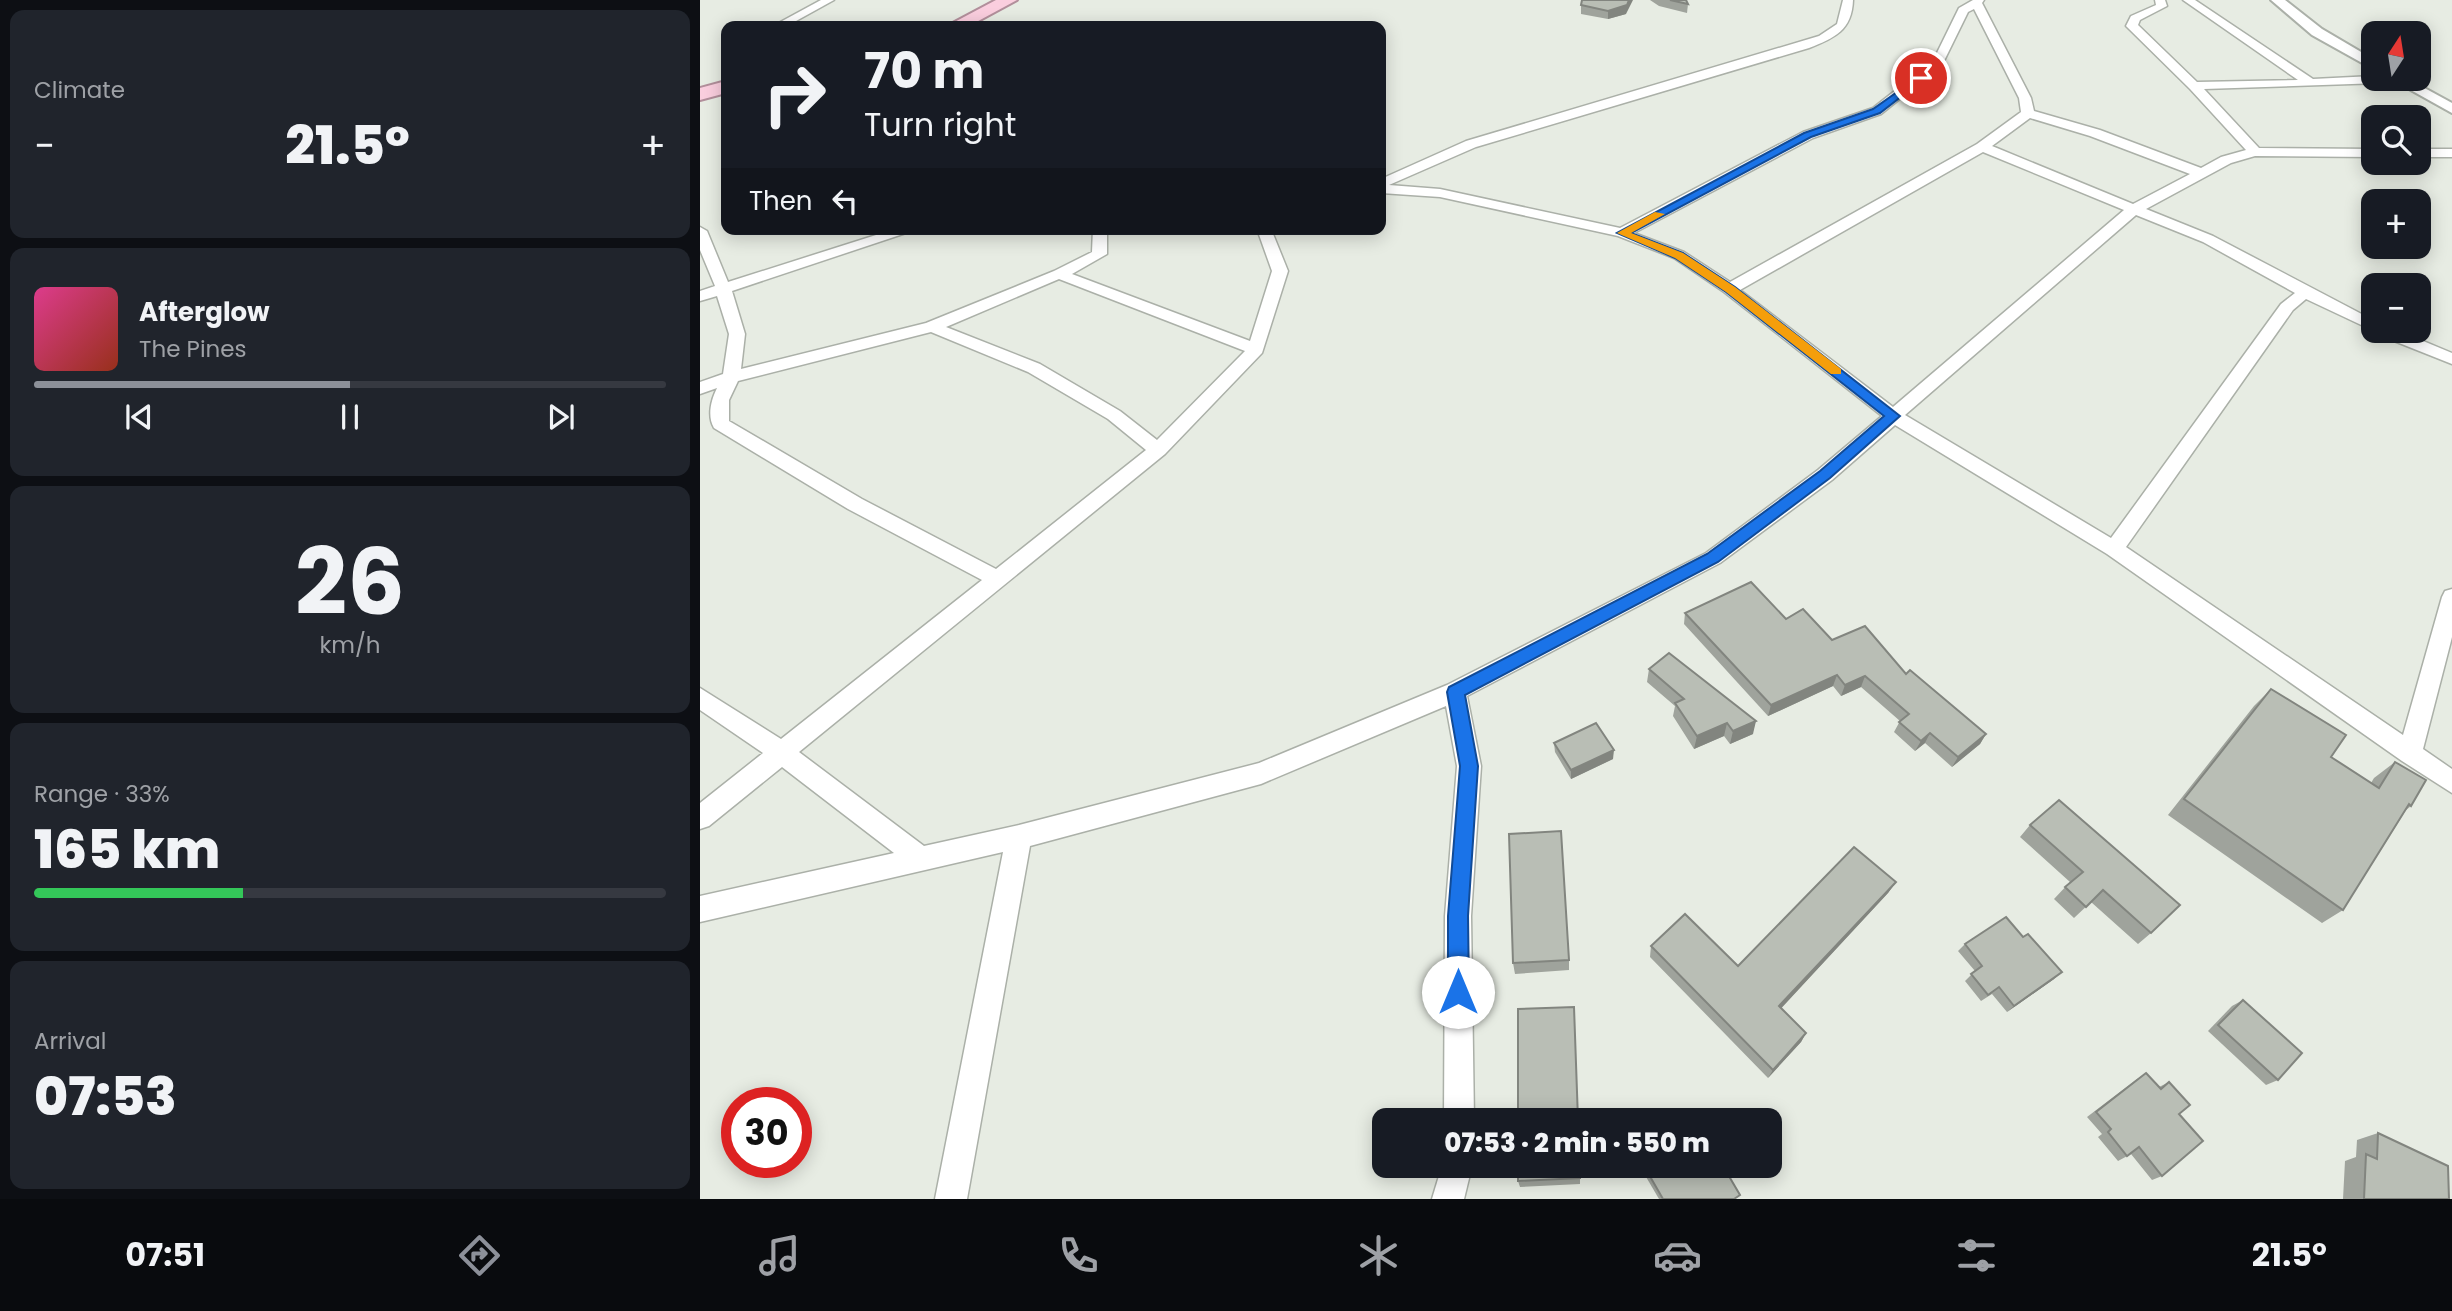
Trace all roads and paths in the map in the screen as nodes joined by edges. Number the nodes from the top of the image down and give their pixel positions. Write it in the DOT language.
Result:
graph roads {
  1 [pos="829,0"];
  2 [pos="1009,0"];
  3 [pos="1848,0"];
  4 [pos="2160,0"];
  5 [pos="2188,0"];
  6 [pos="2277,0"];
  7 [pos="2294,0"];
  8 [pos="1978,2"];
  9 [pos="789,21"];
  10 [pos="966,21"];
  11 [pos="2361,48"];
  12 [pos="2361,58"];
  13 [pos="2361,80"];
  14 [pos="2311,83"];
  15 [pos="2194,86"];
  16 [pos="2431,87"];
  17 [pos="721,88"];
  18 [pos="2420,91"];
  19 [pos="700,94"];
  20 [pos="2452,98"];
  21 [pos="2452,109"];
  22 [pos="2028,113"];
  23 [pos="1982,147"];
  24 [pos="2255,152"];
  25 [pos="2361,153"];
  26 [pos="2431,153"];
  27 [pos="2452,153"];
  28 [pos="2201,173"];
  29 [pos="1386,185"];
  30 [pos="1386,188"];
  31 [pos="2134,209"];
  32 [pos="700,231"];
  33 [pos="1622,233"];
  34 [pos="892,235"];
  35 [pos="1100,235"];
  36 [pos="1266,235"];
  37 [pos="1059,274"];
  38 [pos="723,288"];
  39 [pos="1730,289"];
  40 [pos="2305,292"];
  41 [pos="700,296"];
  42 [pos="2361,320"];
  43 [pos="932,327"];
  44 [pos="2414,343"];
  45 [pos="1256,349"];
  46 [pos="2452,359"];
  47 [pos="731,377"];
  48 [pos="700,388"];
  49 [pos="1893,416"];
  50 [pos="1158,450"];
  51 [pos="2114,549"];
  52 [pos="998,579"];
  53 [pos="2452,597"];
  54 [pos="1455,692"];
  55 [pos="700,698"];
  56 [pos="782,752"];
  57 [pos="2410,754"];
  58 [pos="2452,782"];
  59 [pos="700,818"];
  60 [pos="1019,837"];
  61 [pos="921,859"];
  62 [pos="700,909"];
  63 [pos="1459,1108"];
  64 [pos="1454,1178"];
  65 [pos="951,1199"];
  66 [pos="1448,1199"];
  1 -- 9 [label="street"];
  2 -- 10 [label="highway"];
  3 -- 29 [label="street"];
  4 -- 15 [label="street"];
  5 -- 14 [label="street"];
  6 -- 12 [label="street"];
  7 -- 11 [label="street"];
  8 -- 22 [label="street"];
  8 -- 33 [label="street"];
  13 -- 14 [label="street"];
  14 -- 15 [label="street"];
  15 -- 24 [label="street"];
  16 -- 20 [label="street"];
  17 -- 19 [label="highway"];
  18 -- 21 [label="street"];
  22 -- 23 [label="street"];
  22 -- 28 [label="street"];
  23 -- 31 [label="street"];
  23 -- 39 [label="street"];
  24 -- 25 [label="street"];
  24 -- 28 [label="street"];
  26 -- 27 [label="street"];
  28 -- 31 [label="street"];
  30 -- 33 [label="street"];
  31 -- 40 [label="street"];
  31 -- 49 [label="street"];
  32 -- 38 [label="street"];
  33 -- 39 [label="street"];
  34 -- 38 [label="street"];
  35 -- 37 [label="street"];
  36 -- 45 [label="street"];
  37 -- 43 [label="street"];
  37 -- 45 [label="street"];
  38 -- 41 [label="street"];
  38 -- 47 [label="street"];
  39 -- 49 [label="street"];
  40 -- 42 [label="street"];
  40 -- 51 [label="street"];
  43 -- 47 [label="street"];
  43 -- 50 [label="street"];
  44 -- 46 [label="street"];
  45 -- 50 [label="street"];
  47 -- 48 [label="street"];
  47 -- 52 [label="street"];
  49 -- 51 [label="street"];
  49 -- 54 [label="street"];
  50 -- 52 [label="street"];
  51 -- 57 [label="street"];
  52 -- 56 [label="street"];
  53 -- 57 [label="street"];
  54 -- 60 [label="street"];
  54 -- 63 [label="street"];
  55 -- 56 [label="street"];
  56 -- 59 [label="street"];
  56 -- 61 [label="street"];
  57 -- 58 [label="street"];
  60 -- 61 [label="street"];
  60 -- 65 [label="street"];
  61 -- 62 [label="street"];
  64 -- 66 [label="street"];
}
